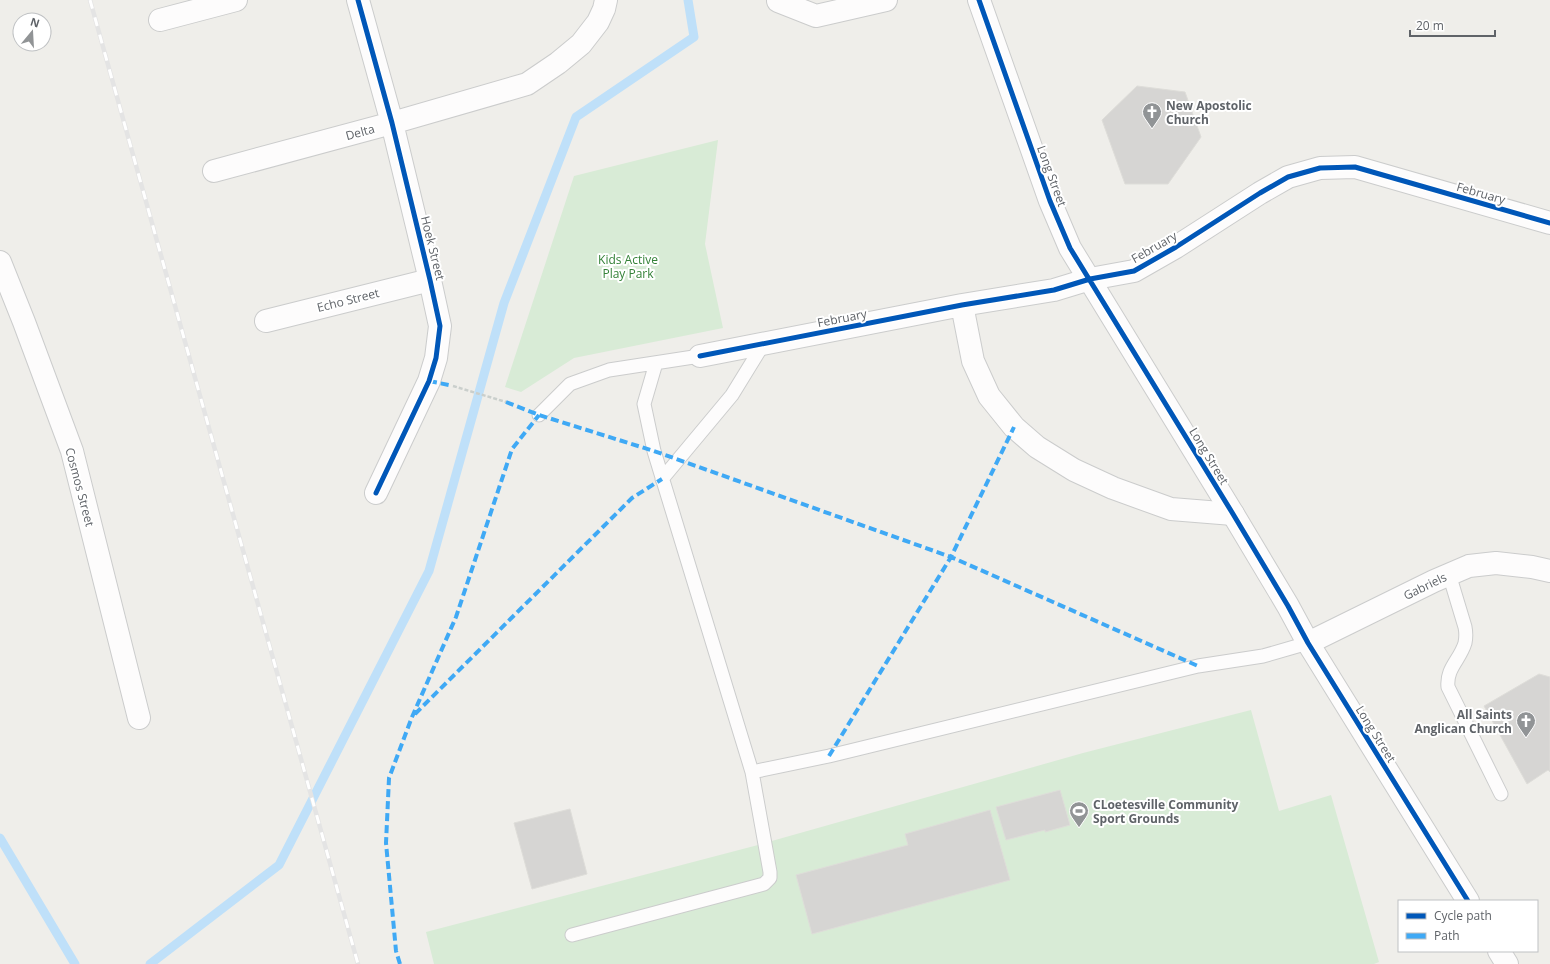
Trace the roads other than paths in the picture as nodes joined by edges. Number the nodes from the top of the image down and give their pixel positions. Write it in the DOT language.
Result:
graph roads {
  1 [pos="236,0"];
  2 [pos="358,0"];
  3 [pos="606,0"];
  4 [pos="886,0"];
  5 [pos="979,0"];
  6 [pos="778,1"];
  7 [pos="160,20"];
  8 [pos="392,123"];
  9 [pos="214,171"];
  10 [pos="1550,224"];
  11 [pos="0,262"];
  12 [pos="430,280"];
  13 [pos="1090,280"];
  14 [pos="962,305"];
  15 [pos="266,321"];
  16 [pos="764,343"];
  17 [pos="700,356"];
  18 [pos="656,363"];
  19 [pos="539,415"];
  20 [pos="662,479"];
  21 [pos="376,493"];
  22 [pos="1233,514"];
  23 [pos="1550,571"];
  24 [pos="1449,574"];
  25 [pos="1308,643"];
  26 [pos="139,718"];
  27 [pos="752,772"];
  28 [pos="1501,794"];
  29 [pos="1467,900"];
  30 [pos="572,935"];
  31 [pos="1500,952"];
  32 [pos="1507,964"];
  1 -- 7 [label="street"];
  2 -- 8 [label="street, Hoek Street"];
  3 -- 8 [label="street, Delta"];
  4 -- 6 [label="street"];
  5 -- 13 [label="street, Long Street"];
  8 -- 9 [label="street, Delta"];
  8 -- 12 [label="street, Hoek Street"];
  10 -- 13 [label="street, February"];
  11 -- 26 [label="street, Cosmos Street"];
  12 -- 15 [label="street, Echo Street"];
  12 -- 21 [label="street, Hoek Street"];
  13 -- 14 [label="street, February"];
  13 -- 22 [label="street, Long Street"];
  14 -- 16 [label="street, February"];
  14 -- 22 [label="street"];
  16 -- 17 [label="street, February"];
  16 -- 20 [label="lane"];
  17 -- 18 [label="lane"];
  18 -- 19 [label="lane"];
  18 -- 20 [label="lane"];
  20 -- 27 [label="lane"];
  22 -- 25 [label="street, Long Street"];
  23 -- 24 [label="street, Gabriels"];
  24 -- 25 [label="street, Gabriels"];
  24 -- 28 [label="lane"];
  25 -- 27 [label="lane"];
  25 -- 29 [label="street, Long Street"];
  27 -- 30 [label="lane"];
  31 -- 32 [label="street"];
}
